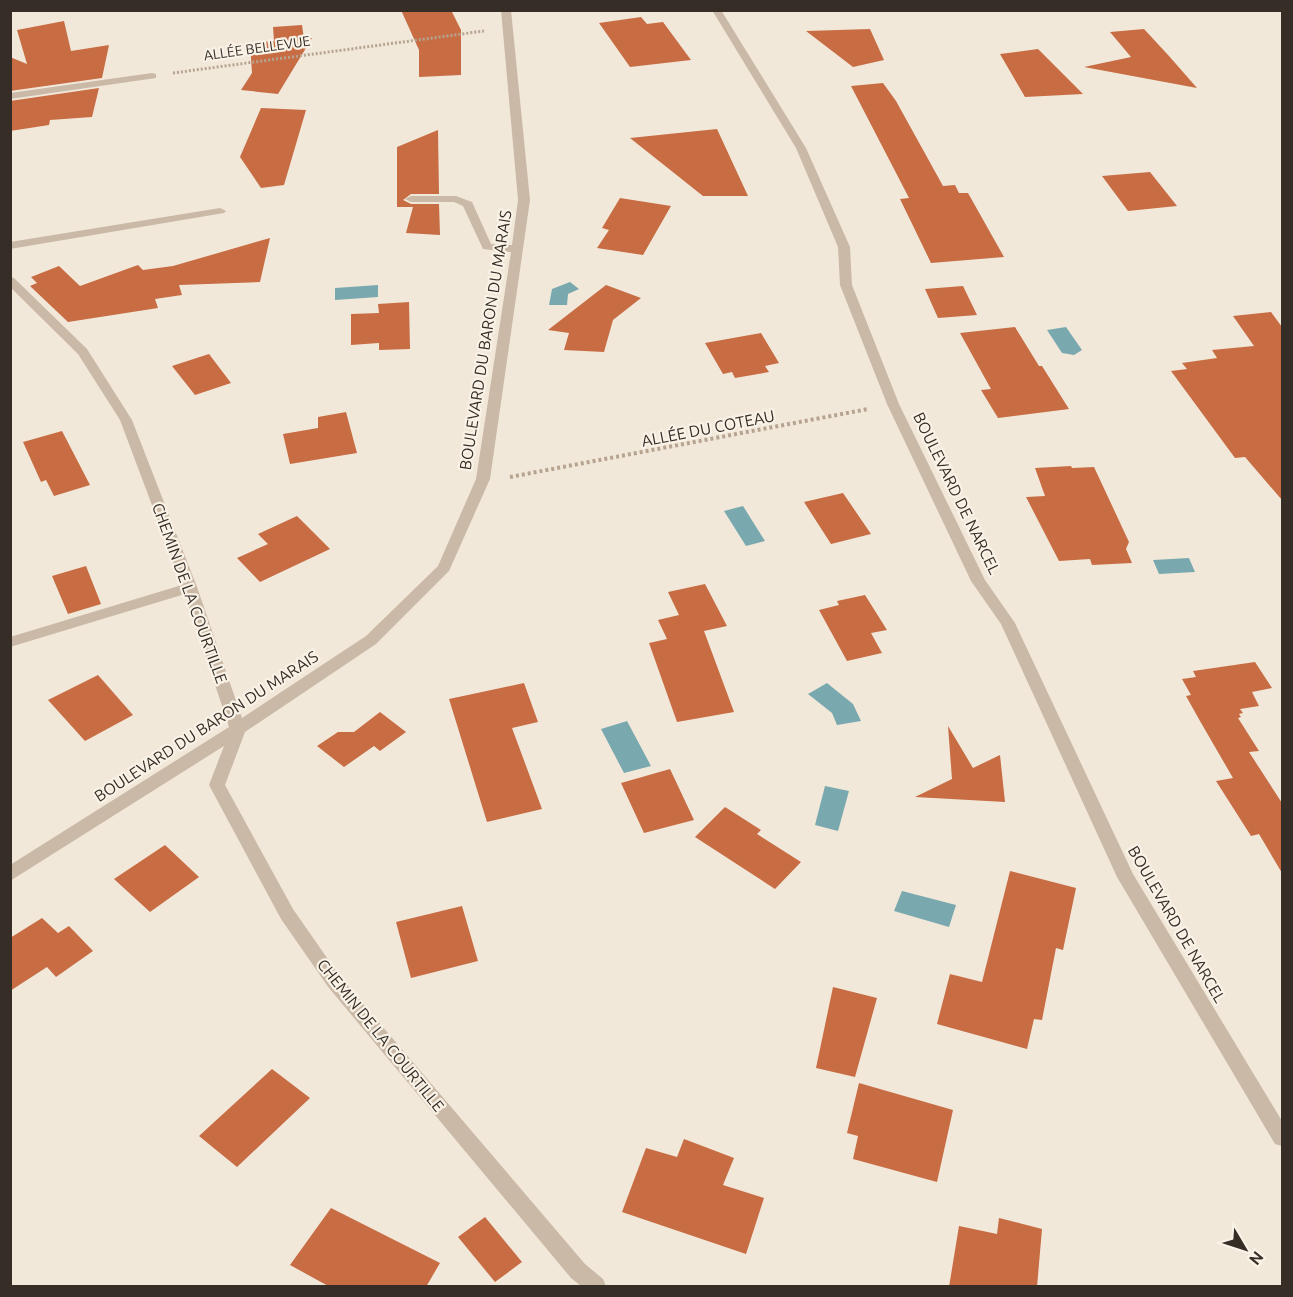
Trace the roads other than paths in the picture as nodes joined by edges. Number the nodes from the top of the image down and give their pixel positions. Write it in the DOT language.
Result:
graph roads {
  1 [pos="506,10"];
  2 [pos="716,10"];
  3 [pos="152,76"];
  4 [pos="10,96"];
  5 [pos="411,198"];
  6 [pos="220,211"];
  7 [pos="10,246"];
  8 [pos="517,249"];
  9 [pos="10,280"];
  10 [pos="190,587"];
  11 [pos="10,642"];
  12 [pos="238,729"];
  13 [pos="10,874"];
  14 [pos="1282,1138"];
  15 [pos="596,1287"];
  1 -- 8 [label="street, BOULEVARD DU BARON DU MARAIS"];
  2 -- 14 [label="street, BOULEVARD DE NARCEL"];
  3 -- 4 [label="street"];
  5 -- 8 [label="street"];
  6 -- 7 [label="street"];
  8 -- 12 [label="street, BOULEVARD DU BARON DU MARAIS"];
  9 -- 10 [label="street, CHEMIN DE LA COURTILLE"];
  10 -- 11 [label="street"];
  10 -- 12 [label="street, CHEMIN DE LA COURTILLE"];
  12 -- 13 [label="street, BOULEVARD DU BARON DU MARAIS"];
  12 -- 15 [label="street, CHEMIN DE LA COURTILLE"];
}
